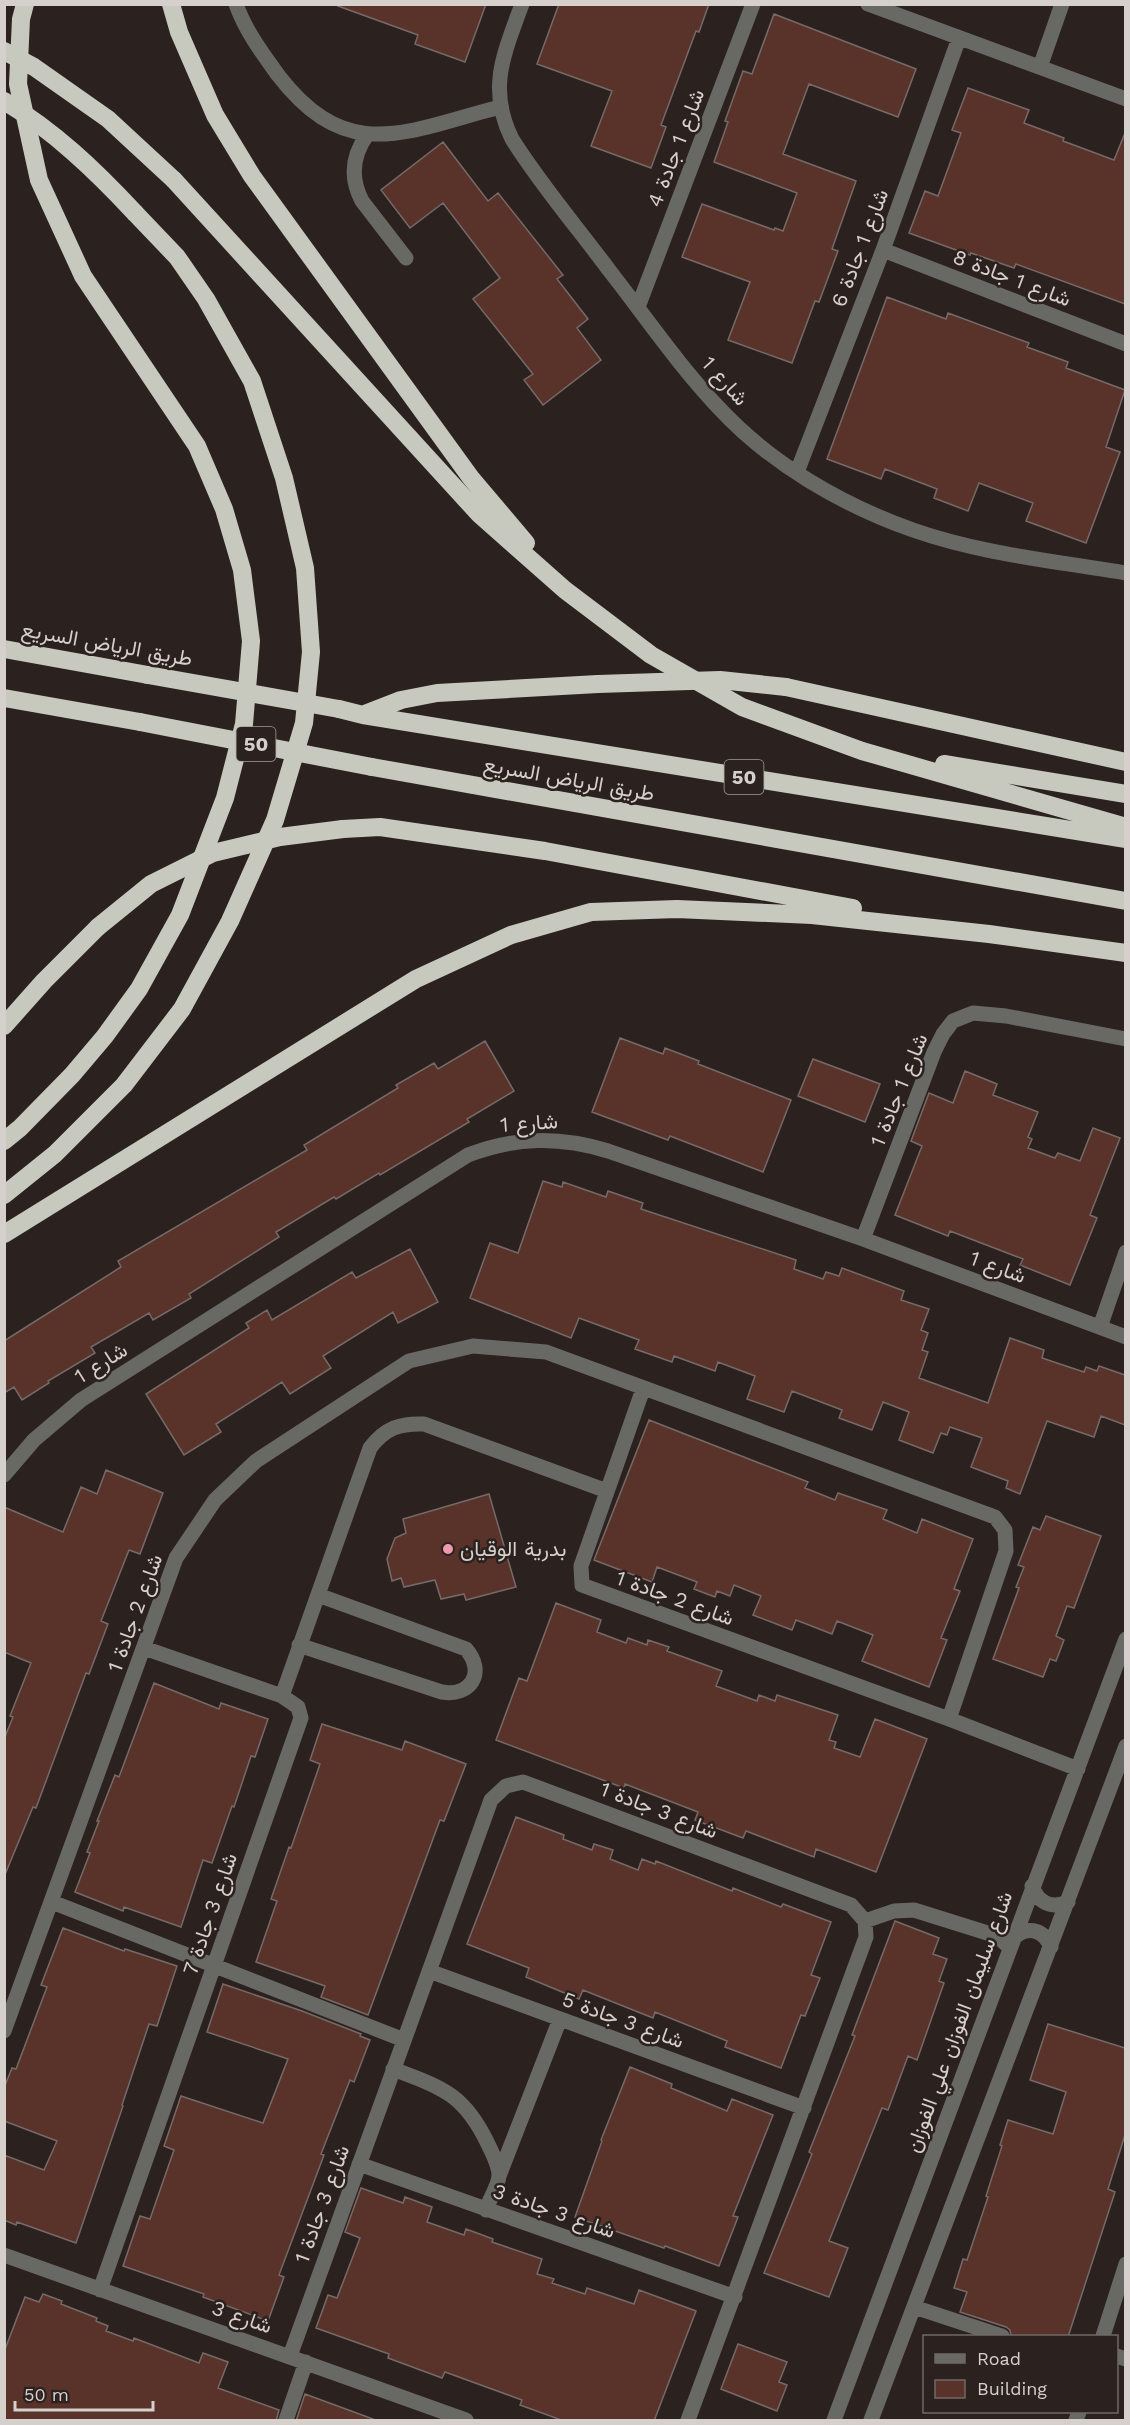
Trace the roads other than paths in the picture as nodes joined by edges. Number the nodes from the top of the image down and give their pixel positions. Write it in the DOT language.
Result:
graph roads {
  1 [pos="25,4"];
  2 [pos="171,4"];
  3 [pos="236,4"];
  4 [pos="522,4"];
  5 [pos="753,4"];
  6 [pos="868,4"];
  7 [pos="1062,4"];
  8 [pos="958,38"];
  9 [pos="4,51"];
  10 [pos="1040,67"];
  11 [pos="1125,99"];
  12 [pos="4,101"];
  13 [pos="500,107"];
  14 [pos="367,135"];
  15 [pos="884,250"];
  16 [pos="406,258"];
  17 [pos="638,307"];
  18 [pos="1125,344"];
  19 [pos="796,472"];
  20 [pos="1125,572"];
  21 [pos="566,590"];
  22 [pos="4,649"];
  23 [pos="4,698"];
  24 [pos="363,715"];
  25 [pos="862,751"];
  26 [pos="1125,762"];
  27 [pos="1125,794"];
  28 [pos="1125,827"];
  29 [pos="1125,839"];
  30 [pos="1125,902"];
  31 [pos="989,934"];
  32 [pos="1125,952"];
  33 [pos="4,1026"];
  34 [pos="1125,1039"];
  35 [pos="4,1141"];
  36 [pos="4,1195"];
  37 [pos="4,1234"];
  38 [pos="863,1239"];
  39 [pos="1125,1252"];
  40 [pos="1100,1327"];
  41 [pos="1125,1337"];
  42 [pos="643,1389"];
  43 [pos="4,1474"];
  44 [pos="607,1491"];
  45 [pos="318,1595"];
  46 [pos="1125,1639"];
  47 [pos="299,1645"];
  48 [pos="144,1648"];
  49 [pos="282,1696"];
  50 [pos="949,1719"];
  51 [pos="1125,1746"];
  52 [pos="1078,1769"];
  53 [pos="1032,1886"];
  54 [pos="52,1902"];
  55 [pos="1068,1902"];
  56 [pos="865,1921"];
  57 [pos="1011,1943"];
  58 [pos="1050,1947"];
  59 [pos="214,1965"];
  60 [pos="429,1971"];
  61 [pos="560,2019"];
  62 [pos="4,2031"];
  63 [pos="404,2040"];
  64 [pos="393,2069"];
  65 [pos="804,2108"];
  66 [pos="359,2164"];
  67 [pos="499,2176"];
  68 [pos="486,2210"];
  69 [pos="4,2255"];
  70 [pos="1125,2264"];
  71 [pos="100,2290"];
  72 [pos="735,2298"];
  73 [pos="914,2307"];
  74 [pos="996,2335"];
  75 [pos="1103,2335"];
  76 [pos="290,2356"];
  77 [pos="306,2362"];
  78 [pos="286,2421"];
  79 [pos="466,2421"];
  80 [pos="688,2421"];
  81 [pos="834,2421"];
  82 [pos="871,2421"];
  1 -- 35 [label="highway"];
  2 -- 21 [label="highway"];
  3 -- 14 [label="street"];
  4 -- 13 [label="street, شارع 1"];
  5 -- 17 [label="street, شارع 1 جادة 4"];
  6 -- 8 [label="street"];
  7 -- 10 [label="street"];
  8 -- 10 [label="street"];
  8 -- 15 [label="street, شارع 1 جادة 6"];
  9 -- 21 [label="highway, bridge"];
  10 -- 11 [label="street"];
  12 -- 36 [label="highway, bridge"];
  13 -- 14 [label="street"];
  13 -- 17 [label="street, شارع 1"];
  14 -- 16 [label="street"];
  15 -- 18 [label="street, شارع 1 جادة 8"];
  15 -- 19 [label="street, شارع 1 جادة 6"];
  17 -- 19 [label="street, شارع 1"];
  19 -- 20 [label="street, شارع 1"];
  21 -- 25 [label="highway"];
  22 -- 24 [label="highway, طريق الرياض السريع / 50, bridge"];
  23 -- 30 [label="highway, طريق الرياض السريع / 50, bridge"];
  24 -- 26 [label="highway, bridge"];
  24 -- 29 [label="highway, طريق الرياض السريع / 50"];
  25 -- 27 [label="highway"];
  25 -- 28 [label="highway"];
  31 -- 32 [label="highway"];
  31 -- 33 [label="highway, bridge"];
  31 -- 37 [label="highway"];
  34 -- 38 [label="street, شارع 1 جادة 1"];
  38 -- 40 [label="street, شارع 1"];
  38 -- 43 [label="street, شارع 1"];
  39 -- 40 [label="street"];
  40 -- 41 [label="street, شارع 1"];
  42 -- 44 [label="street, شارع 2 جادة 1"];
  42 -- 48 [label="street, شارع 2 جادة 1"];
  42 -- 50 [label="street, شارع 2 جادة 1"];
  44 -- 45 [label="street"];
  44 -- 50 [label="street, شارع 2 جادة 1"];
  45 -- 47 [label="street"];
  45 -- 47 [label="street"];
  46 -- 52 [label="street, شارع سليمان الفوزان علي الفوزان"];
  47 -- 49 [label="street"];
  48 -- 49 [label="street, شارع 3 جادة 7"];
  48 -- 54 [label="street, شارع 2 جادة 1"];
  49 -- 59 [label="street, شارع 3 جادة 7"];
  50 -- 52 [label="street, شارع 2 جادة 1"];
  51 -- 55 [label="street"];
  52 -- 53 [label="street, شارع سليمان الفوزان علي الفوزان"];
  53 -- 55 [label="street"];
  53 -- 57 [label="street, شارع سليمان الفوزان علي الفوزان"];
  54 -- 59 [label="street"];
  54 -- 62 [label="street, شارع 2 جادة 1"];
  55 -- 58 [label="street"];
  56 -- 57 [label="street"];
  56 -- 60 [label="street, شارع 3 جادة 1"];
  56 -- 65 [label="street"];
  57 -- 58 [label="street"];
  57 -- 81 [label="street, شارع سليمان الفوزان علي الفوزان"];
  58 -- 73 [label="street"];
  59 -- 63 [label="street"];
  59 -- 71 [label="street, شارع 3 جادة 7"];
  60 -- 61 [label="street, شارع 3 جادة 5"];
  60 -- 63 [label="street, شارع 3 جادة 1"];
  61 -- 65 [label="street, شارع 3 جادة 5"];
  61 -- 67 [label="street"];
  63 -- 64 [label="street, شارع 3 جادة 1"];
  64 -- 66 [label="street, شارع 3 جادة 1"];
  64 -- 67 [label="street"];
  65 -- 72 [label="street"];
  66 -- 68 [label="street, شارع 3 جادة 3"];
  66 -- 76 [label="street, شارع 3 جادة 1"];
  67 -- 68 [label="street"];
  68 -- 72 [label="street, شارع 3 جادة 3"];
  69 -- 71 [label="street, شارع 3"];
  70 -- 75 [label="street"];
  71 -- 76 [label="street, شارع 3"];
  72 -- 80 [label="street"];
  73 -- 74 [label="street"];
  73 -- 82 [label="street"];
  76 -- 77 [label="street, شارع 3"];
  77 -- 78 [label="street"];
  77 -- 79 [label="street, شارع 3"];
}
